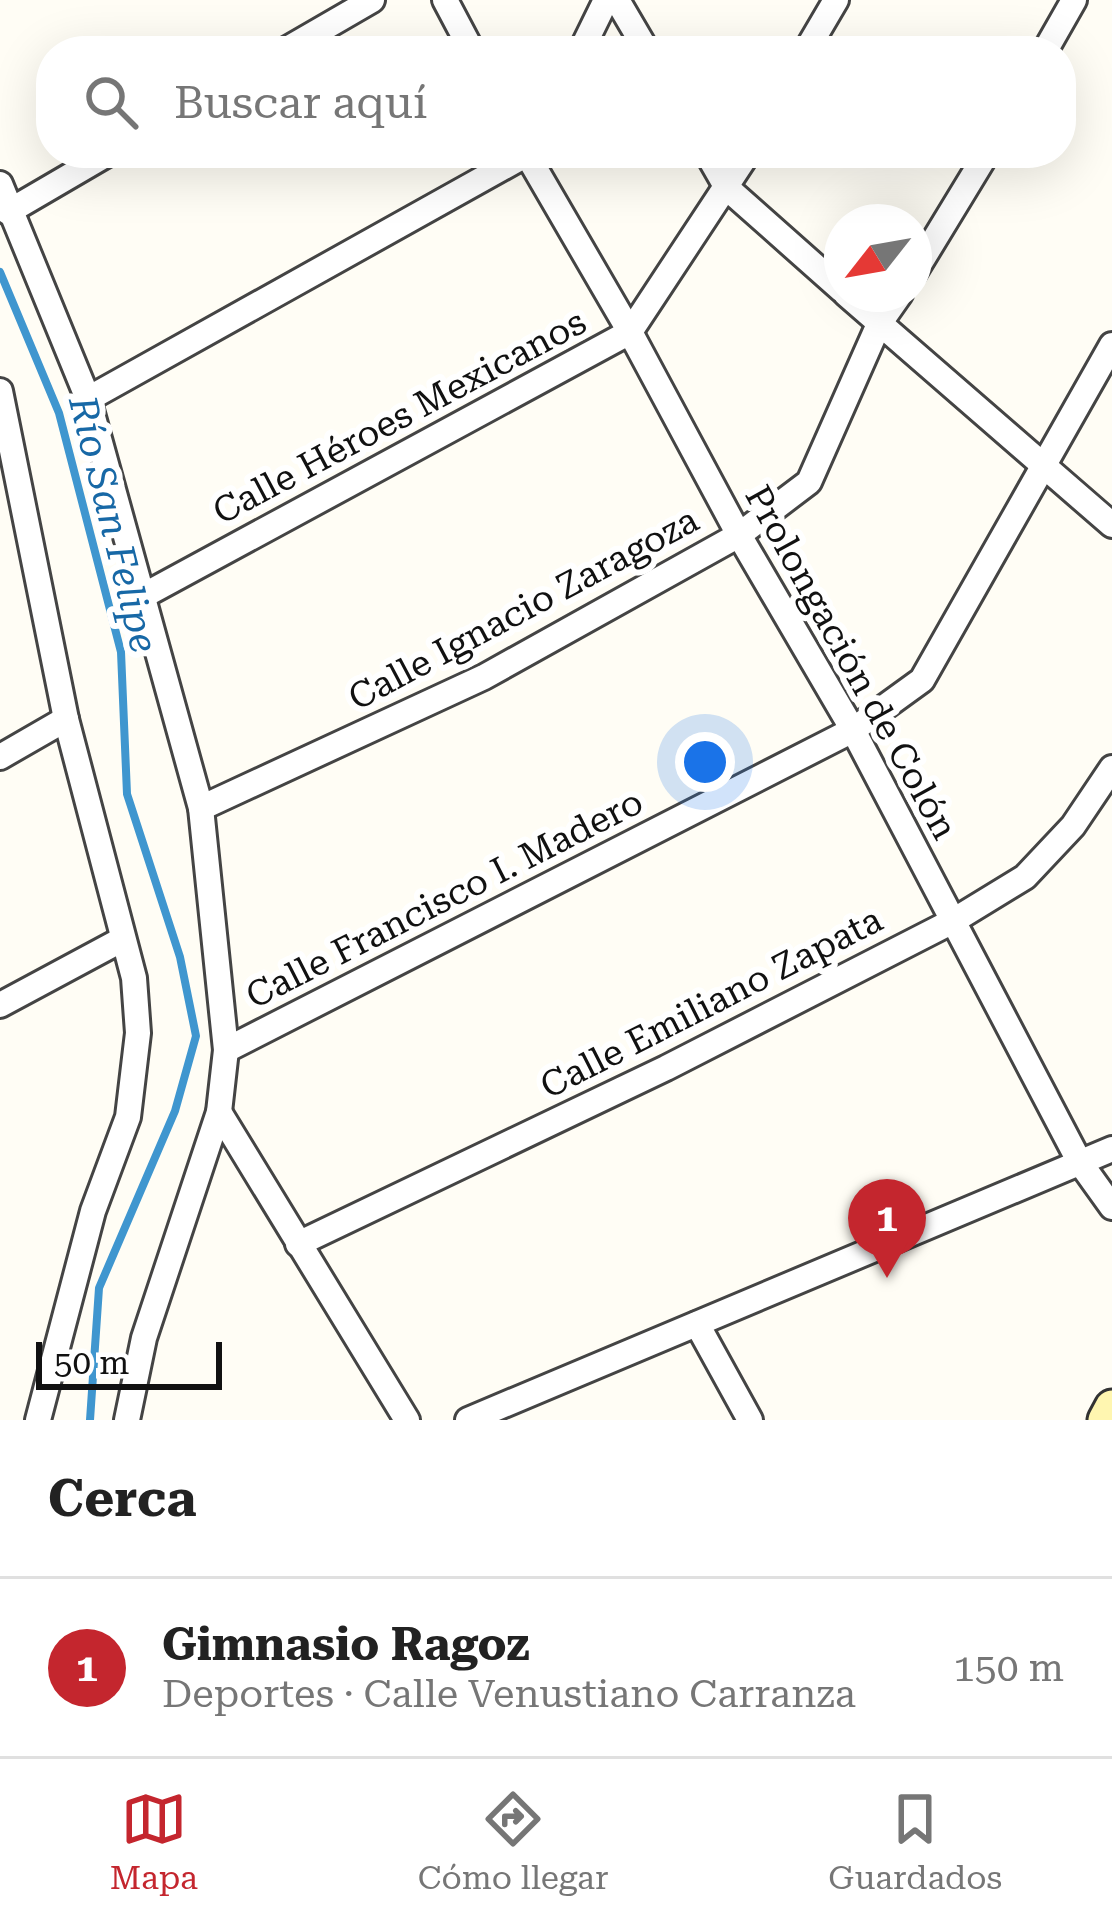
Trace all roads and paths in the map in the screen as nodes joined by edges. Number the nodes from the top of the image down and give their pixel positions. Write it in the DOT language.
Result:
graph roads {
  1 [pos="372,0"];
  2 [pos="445,0"];
  3 [pos="606,0"];
  4 [pos="617,0"];
  5 [pos="836,0"];
  6 [pos="1074,0"];
  7 [pos="310,36"];
  8 [pos="464,36"];
  9 [pos="588,36"];
  10 [pos="638,36"];
  11 [pos="815,36"];
  12 [pos="1054,36"];
  13 [pos="83,168"];
  14 [pos="503,168"];
  15 [pos="536,168"];
  16 [pos="716,168"];
  17 [pos="739,168"];
  18 [pos="978,168"];
  19 [pos="0,184"];
  20 [pos="728,188"];
  21 [pos="8,212"];
  22 [pos="932,243"];
  23 [pos="824,274"];
  24 [pos="866,312"];
  25 [pos="887,312"];
  26 [pos="879,324"];
  27 [pos="631,332"];
  28 [pos="1112,345"];
  29 [pos="0,391"];
  30 [pos="88,399"];
  31 [pos="1044,466"];
  32 [pos="10,494"];
  33 [pos="1112,525"];
  34 [pos="739,535"];
  35 [pos="141,597"];
  36 [pos="66,719"];
  37 [pos="853,730"];
  38 [pos="0,757"];
  39 [pos="1112,768"];
  40 [pos="201,808"];
  41 [pos="953,921"];
  42 [pos="123,939"];
  43 [pos="0,1005"];
  44 [pos="226,1050"];
  45 [pos="219,1112"];
  46 [pos="1112,1149"];
  47 [pos="1079,1161"];
  48 [pos="1112,1208"];
  49 [pos="298,1244"];
  50 [pos="697,1324"];
  51 [pos="1112,1408"];
  52 [pos="38,1420"];
  53 [pos="127,1420"];
  54 [pos="407,1420"];
  55 [pos="468,1420"];
  56 [pos="750,1420"];
  57 [pos="1106,1420"];
  1 -- 7 [label="street"];
  2 -- 8 [label="street"];
  3 -- 9 [label="street"];
  4 -- 10 [label="street"];
  5 -- 11 [label="street"];
  6 -- 12 [label="street"];
  13 -- 21 [label="street"];
  14 -- 30 [label="street"];
  15 -- 27 [label="street, Prolongación de Colón"];
  16 -- 20 [label="street"];
  17 -- 20 [label="street, Calle Héroes Mexicanos"];
  18 -- 22 [label="street"];
  19 -- 21 [label="street"];
  20 -- 23 [label="street"];
  20 -- 27 [label="street, Calle Héroes Mexicanos"];
  21 -- 30 [label="street"];
  24 -- 26 [label="street"];
  25 -- 26 [label="street, Calle Ignacio Zaragoza"];
  26 -- 31 [label="street"];
  26 -- 34 [label="street, Calle Ignacio Zaragoza"];
  27 -- 34 [label="street, Prolongación de Colón"];
  27 -- 35 [label="street, Calle Héroes Mexicanos"];
  28 -- 31 [label="street, Calle Francisco I. Madero"];
  29 -- 32 [label="street"];
  30 -- 35 [label="street"];
  31 -- 33 [label="street"];
  31 -- 37 [label="street, Calle Francisco I. Madero"];
  32 -- 36 [label="street"];
  34 -- 37 [label="street, Prolongación de Colón"];
  34 -- 40 [label="street, Calle Ignacio Zaragoza"];
  35 -- 40 [label="street"];
  36 -- 38 [label="street"];
  36 -- 42 [label="street"];
  37 -- 41 [label="street, Prolongación de Colón"];
  37 -- 44 [label="street, Calle Francisco I. Madero"];
  39 -- 41 [label="street, Calle Emiliano Zapata"];
  40 -- 44 [label="street"];
  41 -- 47 [label="street, Prolongación de Colón"];
  41 -- 49 [label="street, Calle Emiliano Zapata"];
  42 -- 43 [label="street"];
  42 -- 52 [label="street"];
  44 -- 45 [label="street"];
  45 -- 49 [label="street"];
  45 -- 53 [label="street"];
  46 -- 47 [label="street"];
  47 -- 48 [label="street, Prolongación de Colón"];
  47 -- 50 [label="street"];
  49 -- 54 [label="street"];
  50 -- 55 [label="street"];
  50 -- 56 [label="street"];
  51 -- 57 [label="main road"];
}
